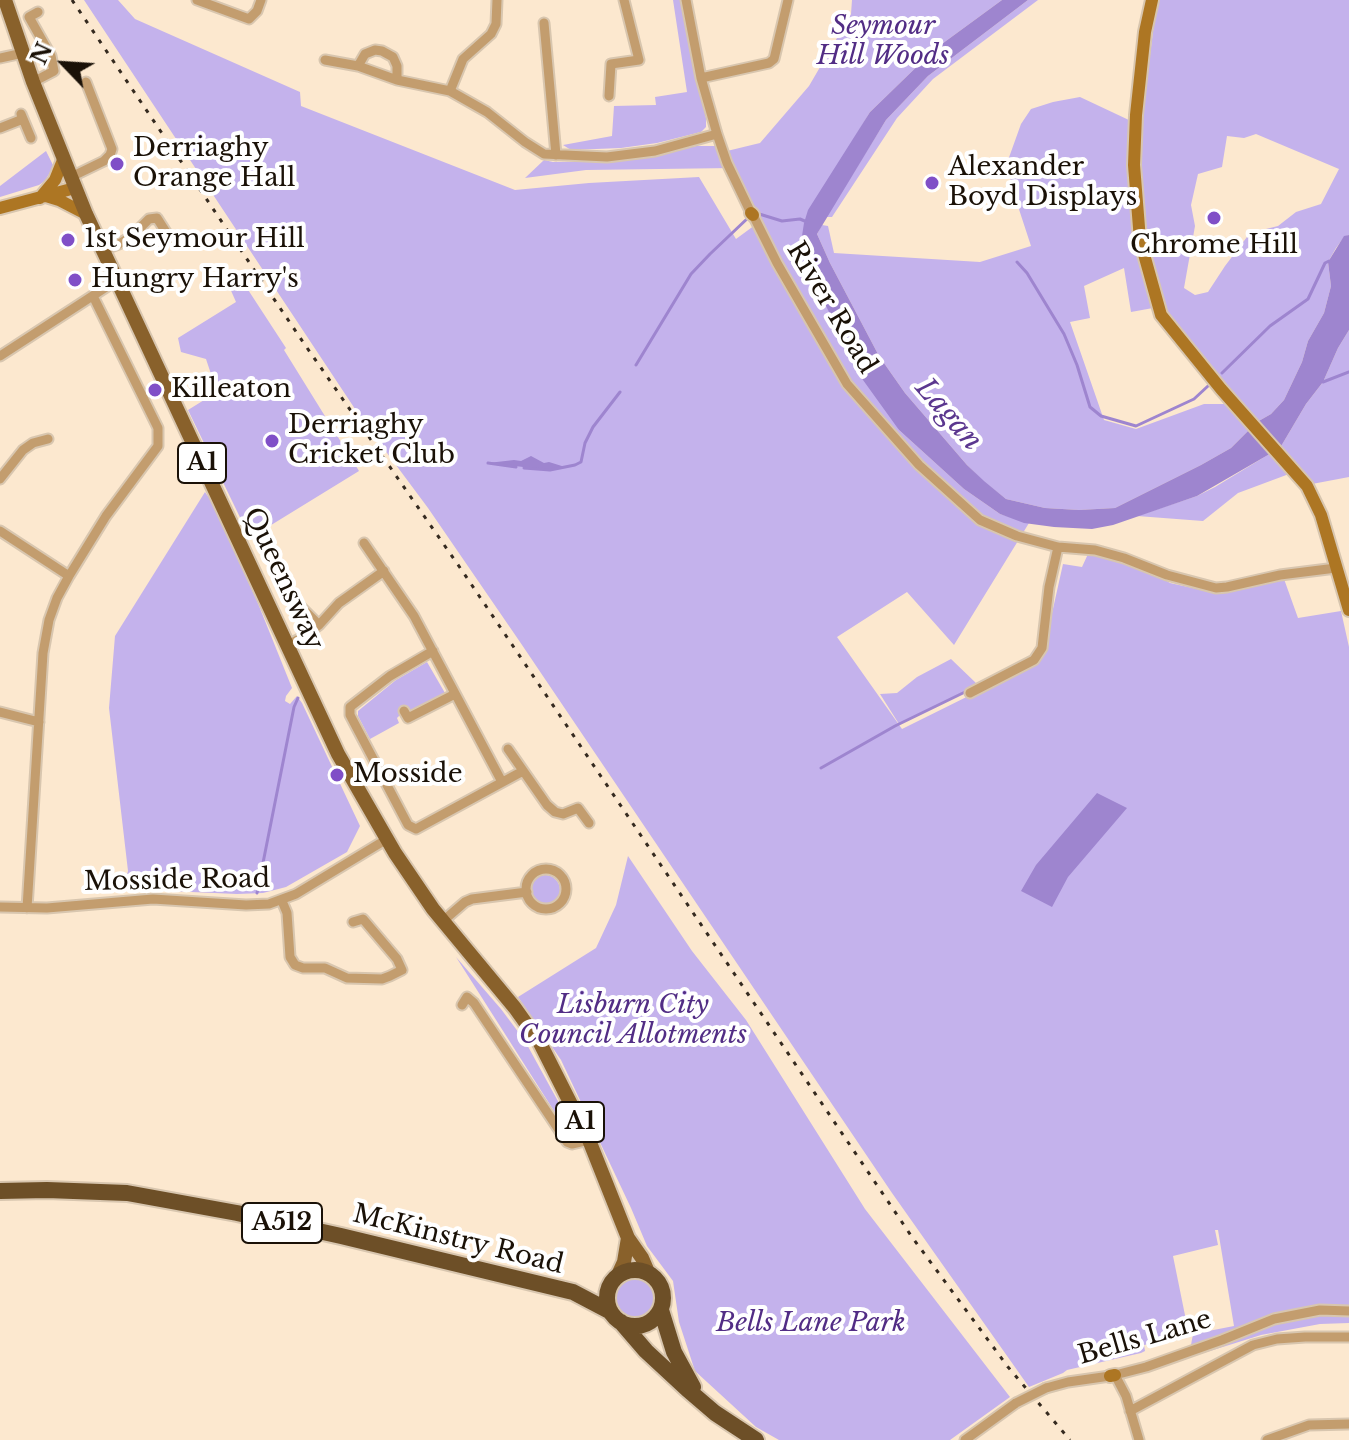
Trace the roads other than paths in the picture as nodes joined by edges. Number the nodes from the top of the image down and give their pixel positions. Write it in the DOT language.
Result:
graph roads {
  1 [pos="5,0"];
  2 [pos="197,0"];
  3 [pos="261,0"];
  4 [pos="497,0"];
  5 [pos="624,0"];
  6 [pos="686,0"];
  7 [pos="788,0"];
  8 [pos="1152,0"];
  9 [pos="38,12"];
  10 [pos="544,23"];
  11 [pos="23,53"];
  12 [pos="0,58"];
  13 [pos="325,60"];
  14 [pos="358,66"];
  15 [pos="701,78"];
  16 [pos="397,80"];
  17 [pos="33,82"];
  18 [pos="86,82"];
  19 [pos="450,91"];
  20 [pos="609,96"];
  21 [pos="0,128"];
  22 [pos="717,134"];
  23 [pos="31,138"];
  24 [pos="556,155"];
  25 [pos="63,160"];
  26 [pos="73,182"];
  27 [pos="43,197"];
  28 [pos="0,208"];
  29 [pos="86,214"];
  30 [pos="171,240"];
  31 [pos="103,250"];
  32 [pos="117,280"];
  33 [pos="93,296"];
  34 [pos="0,356"];
  35 [pos="48,439"];
  36 [pos="0,479"];
  37 [pos="0,531"];
  38 [pos="364,543"];
  39 [pos="1058,547"];
  40 [pos="1336,568"];
  41 [pos="275,569"];
  42 [pos="384,571"];
  43 [pos="69,576"];
  44 [pos="1349,610"];
  45 [pos="319,625"];
  46 [pos="288,645"];
  47 [pos="433,651"];
  48 [pos="970,693"];
  49 [pos="455,694"];
  50 [pos="404,711"];
  51 [pos="0,712"];
  52 [pos="39,722"];
  53 [pos="508,749"];
  54 [pos="523,771"];
  55 [pos="502,782"];
  56 [pos="589,823"];
  57 [pos="387,839"];
  58 [pos="527,892"];
  59 [pos="282,901"];
  60 [pos="0,907"];
  61 [pos="27,908"];
  62 [pos="370,910"];
  63 [pos="443,921"];
  64 [pos="402,970"];
  65 [pos="412,979"];
  66 [pos="462,1005"];
  67 [pos="589,1140"];
  68 [pos="0,1191"];
  69 [pos="628,1238"];
  70 [pos="648,1272"];
  71 [pos="614,1279"];
  72 [pos="573,1292"];
  73 [pos="661,1310"];
  74 [pos="1349,1311"];
  75 [pos="616,1317"];
  76 [pos="1349,1337"];
  77 [pos="1113,1375"];
  78 [pos="697,1396"];
  79 [pos="1130,1411"];
  80 [pos="1349,1424"];
  81 [pos="1278,1437"];
  82 [pos="756,1440"];
  83 [pos="965,1440"];
  84 [pos="1139,1440"];
  85 [pos="1267,1440"];
  1 -- 11 [label="main road, Queensway / A1"];
  2 -- 3 [label="street"];
  4 -- 19 [label="street"];
  5 -- 20 [label="street"];
  6 -- 15 [label="street, River Road"];
  7 -- 15 [label="street"];
  8 -- 40 [label="main road"];
  9 -- 17 [label="street"];
  10 -- 24 [label="street"];
  11 -- 12 [label="street"];
  11 -- 17 [label="main road, Queensway / A1"];
  13 -- 14 [label="street"];
  14 -- 16 [label="street"];
  14 -- 16 [label="street"];
  15 -- 22 [label="street, River Road"];
  16 -- 19 [label="street"];
  17 -- 25 [label="main road, Queensway / A1"];
  18 -- 26 [label="street"];
  19 -- 24 [label="street"];
  21 -- 23 [label="street"];
  22 -- 24 [label="street"];
  22 -- 39 [label="street, River Road"];
  25 -- 26 [label="main road, Queensway / A1"];
  25 -- 27 [label="main road"];
  26 -- 27 [label="main road"];
  26 -- 29 [label="main road, Queensway / A1"];
  27 -- 28 [label="main road"];
  27 -- 29 [label="main road"];
  29 -- 31 [label="main road, Queensway / A1"];
  30 -- 31 [label="street"];
  31 -- 32 [label="main road, Queensway / A1"];
  32 -- 33 [label="street"];
  32 -- 46 [label="main road, Queensway / A1"];
  33 -- 34 [label="street"];
  33 -- 43 [label="street"];
  35 -- 36 [label="street"];
  37 -- 43 [label="street"];
  38 -- 42 [label="street"];
  39 -- 40 [label="street, River Road"];
  39 -- 48 [label="street"];
  40 -- 44 [label="main road"];
  41 -- 45 [label="street"];
  42 -- 45 [label="street"];
  42 -- 47 [label="street"];
  43 -- 52 [label="street"];
  45 -- 46 [label="street"];
  46 -- 57 [label="main road, Queensway / A1"];
  47 -- 49 [label="street"];
  47 -- 55 [label="street"];
  49 -- 50 [label="street"];
  49 -- 55 [label="street"];
  51 -- 52 [label="street"];
  52 -- 61 [label="street"];
  53 -- 54 [label="street"];
  54 -- 55 [label="street"];
  54 -- 56 [label="street"];
  57 -- 59 [label="street, Mosside Road"];
  57 -- 63 [label="main road, Queensway / A1"];
  58 -- 58 [label="street"];
  58 -- 63 [label="street"];
  59 -- 61 [label="street, Mosside Road"];
  59 -- 64 [label="street"];
  60 -- 61 [label="street, Mosside Road"];
  62 -- 64 [label="street"];
  63 -- 67 [label="main road, Queensway / A1"];
  64 -- 65 [label="street"];
  66 -- 67 [label="street"];
  67 -- 69 [label="main road, Queensway / A1"];
  68 -- 72 [label="highway, McKinstry Road / A512"];
  69 -- 70 [label="main road, Queensway / A1"];
  69 -- 71 [label="main road"];
  70 -- 71 [label="highway"];
  70 -- 73 [label="highway, A1"];
  71 -- 72 [label="highway, McKinstry Road / A512"];
  71 -- 75 [label="highway"];
  72 -- 75 [label="highway, McKinstry Road / A512"];
  73 -- 75 [label="highway"];
  73 -- 78 [label="highway, A1"];
  74 -- 77 [label="street, Bells Lane"];
  75 -- 78 [label="highway, A1"];
  76 -- 79 [label="street"];
  77 -- 79 [label="street"];
  77 -- 83 [label="street, Bells Lane, bridge"];
  78 -- 82 [label="highway, A1"];
  79 -- 84 [label="street"];
  80 -- 81 [label="street"];
  81 -- 85 [label="street"];
}
